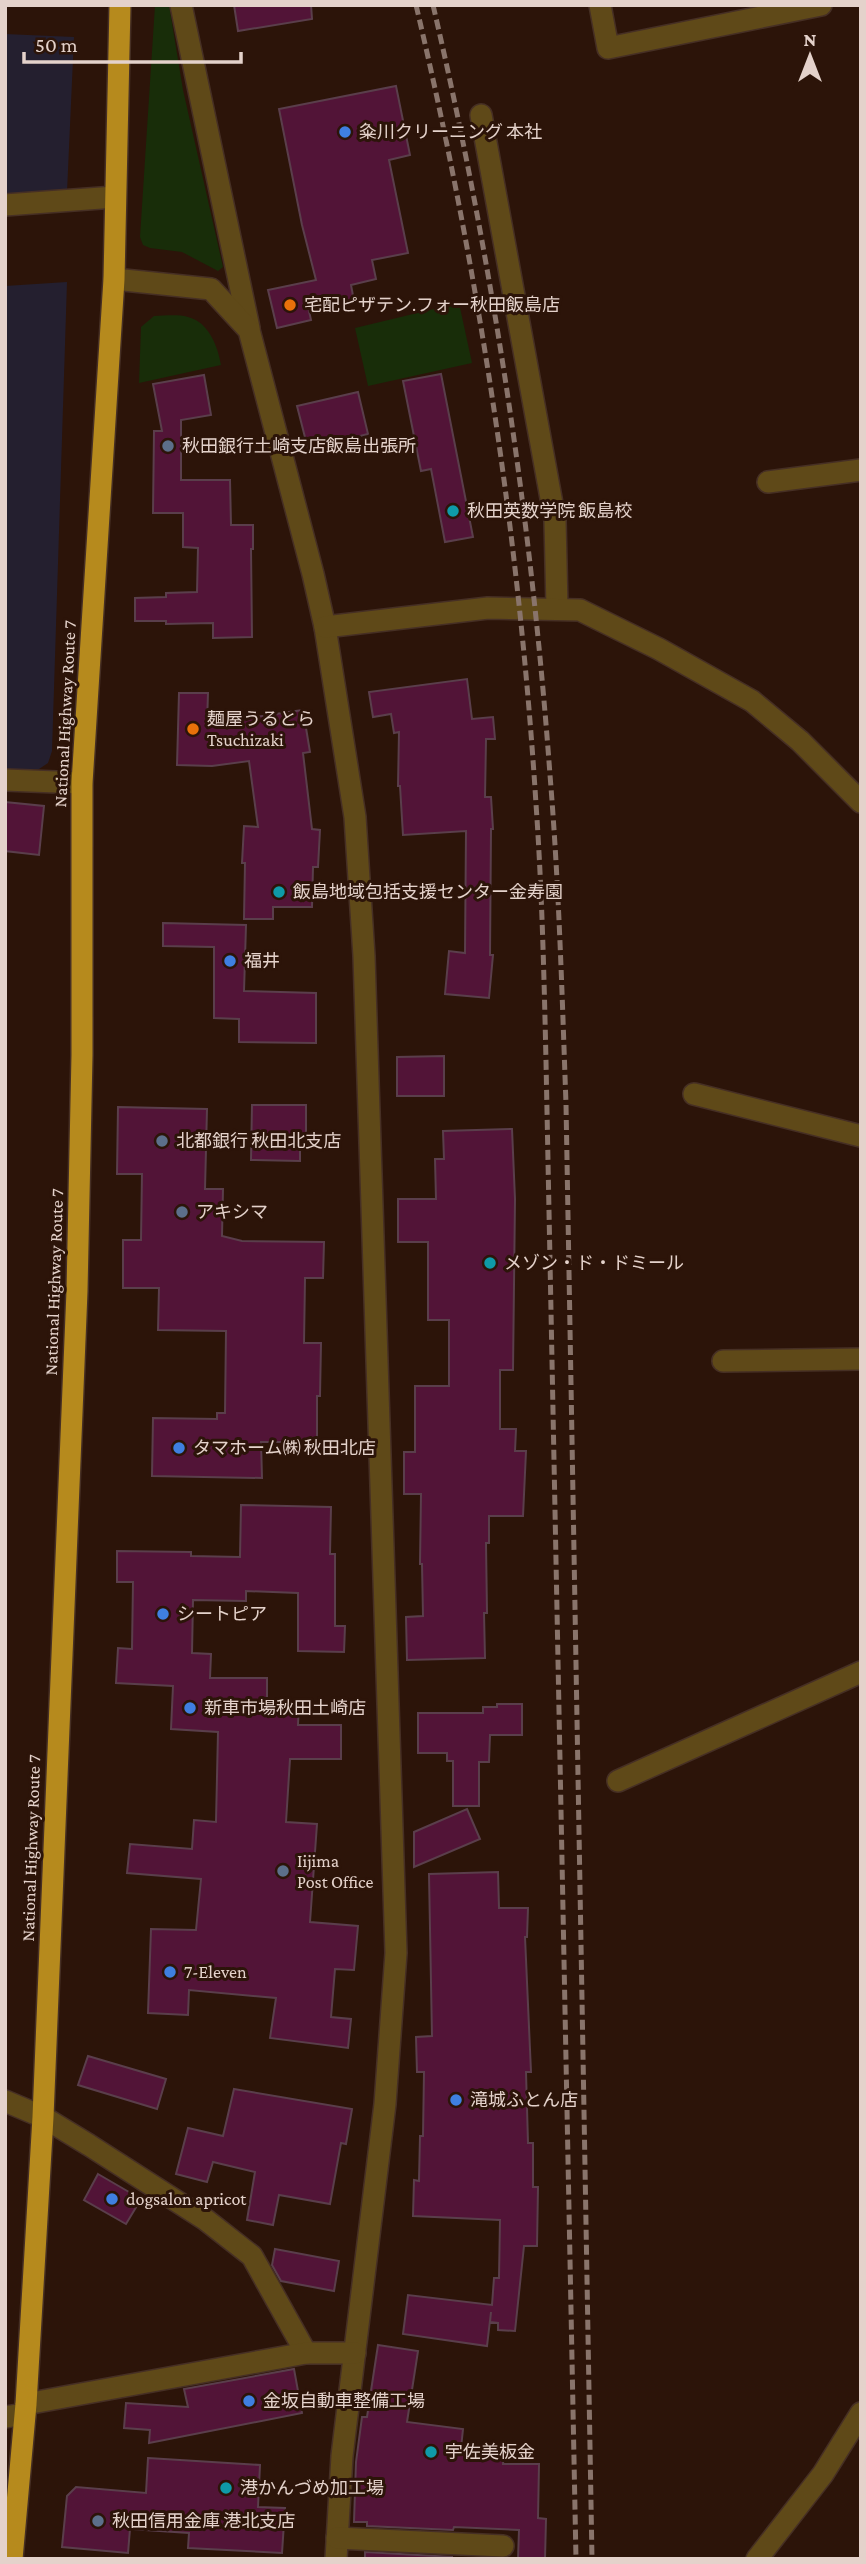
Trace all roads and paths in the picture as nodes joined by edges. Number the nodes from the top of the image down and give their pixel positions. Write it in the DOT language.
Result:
graph roads {
  1 [pos="120,5"];
  2 [pos="181,5"];
  3 [pos="600,5"];
  4 [pos="821,5"];
  5 [pos="766,11"];
  6 [pos="481,115"];
  7 [pos="116,197"];
  8 [pos="5,205"];
  9 [pos="114,279"];
  10 [pos="249,330"];
  11 [pos="861,470"];
  12 [pos="768,482"];
  13 [pos="557,608"];
  14 [pos="325,627"];
  15 [pos="5,780"];
  16 [pos="82,783"];
  17 [pos="861,802"];
  18 [pos="694,1094"];
  19 [pos="861,1136"];
  20 [pos="861,1359"];
  21 [pos="723,1361"];
  22 [pos="861,1672"];
  23 [pos="618,1781"];
  24 [pos="5,2101"];
  25 [pos="43,2117"];
  26 [pos="306,2353"];
  27 [pos="355,2353"];
  28 [pos="19,2412"];
  29 [pos="861,2413"];
  30 [pos="503,2546"];
  31 [pos="337,2549"];
  32 [pos="12,2559"];
  33 [pos="757,2559"];
  1 -- 7 [label="highway, National Highway Route 7"];
  2 -- 10 [label="street"];
  3 -- 5 [label="street"];
  4 -- 5 [label="street"];
  6 -- 13 [label="street"];
  7 -- 8 [label="street"];
  7 -- 9 [label="highway, National Highway Route 7"];
  9 -- 10 [label="street"];
  9 -- 16 [label="highway, National Highway Route 7"];
  10 -- 14 [label="street"];
  11 -- 12 [label="street"];
  13 -- 14 [label="street"];
  13 -- 17 [label="street"];
  14 -- 27 [label="street"];
  15 -- 16 [label="street"];
  16 -- 25 [label="highway, National Highway Route 7"];
  18 -- 19 [label="street"];
  20 -- 21 [label="street"];
  22 -- 23 [label="street"];
  24 -- 25 [label="street"];
  25 -- 26 [label="street"];
  25 -- 28 [label="highway, National Highway Route 7"];
  26 -- 27 [label="street"];
  26 -- 28 [label="street"];
  27 -- 31 [label="street"];
  28 -- 32 [label="highway, National Highway Route 7"];
  29 -- 33 [label="street"];
  30 -- 31 [label="street"];
}
